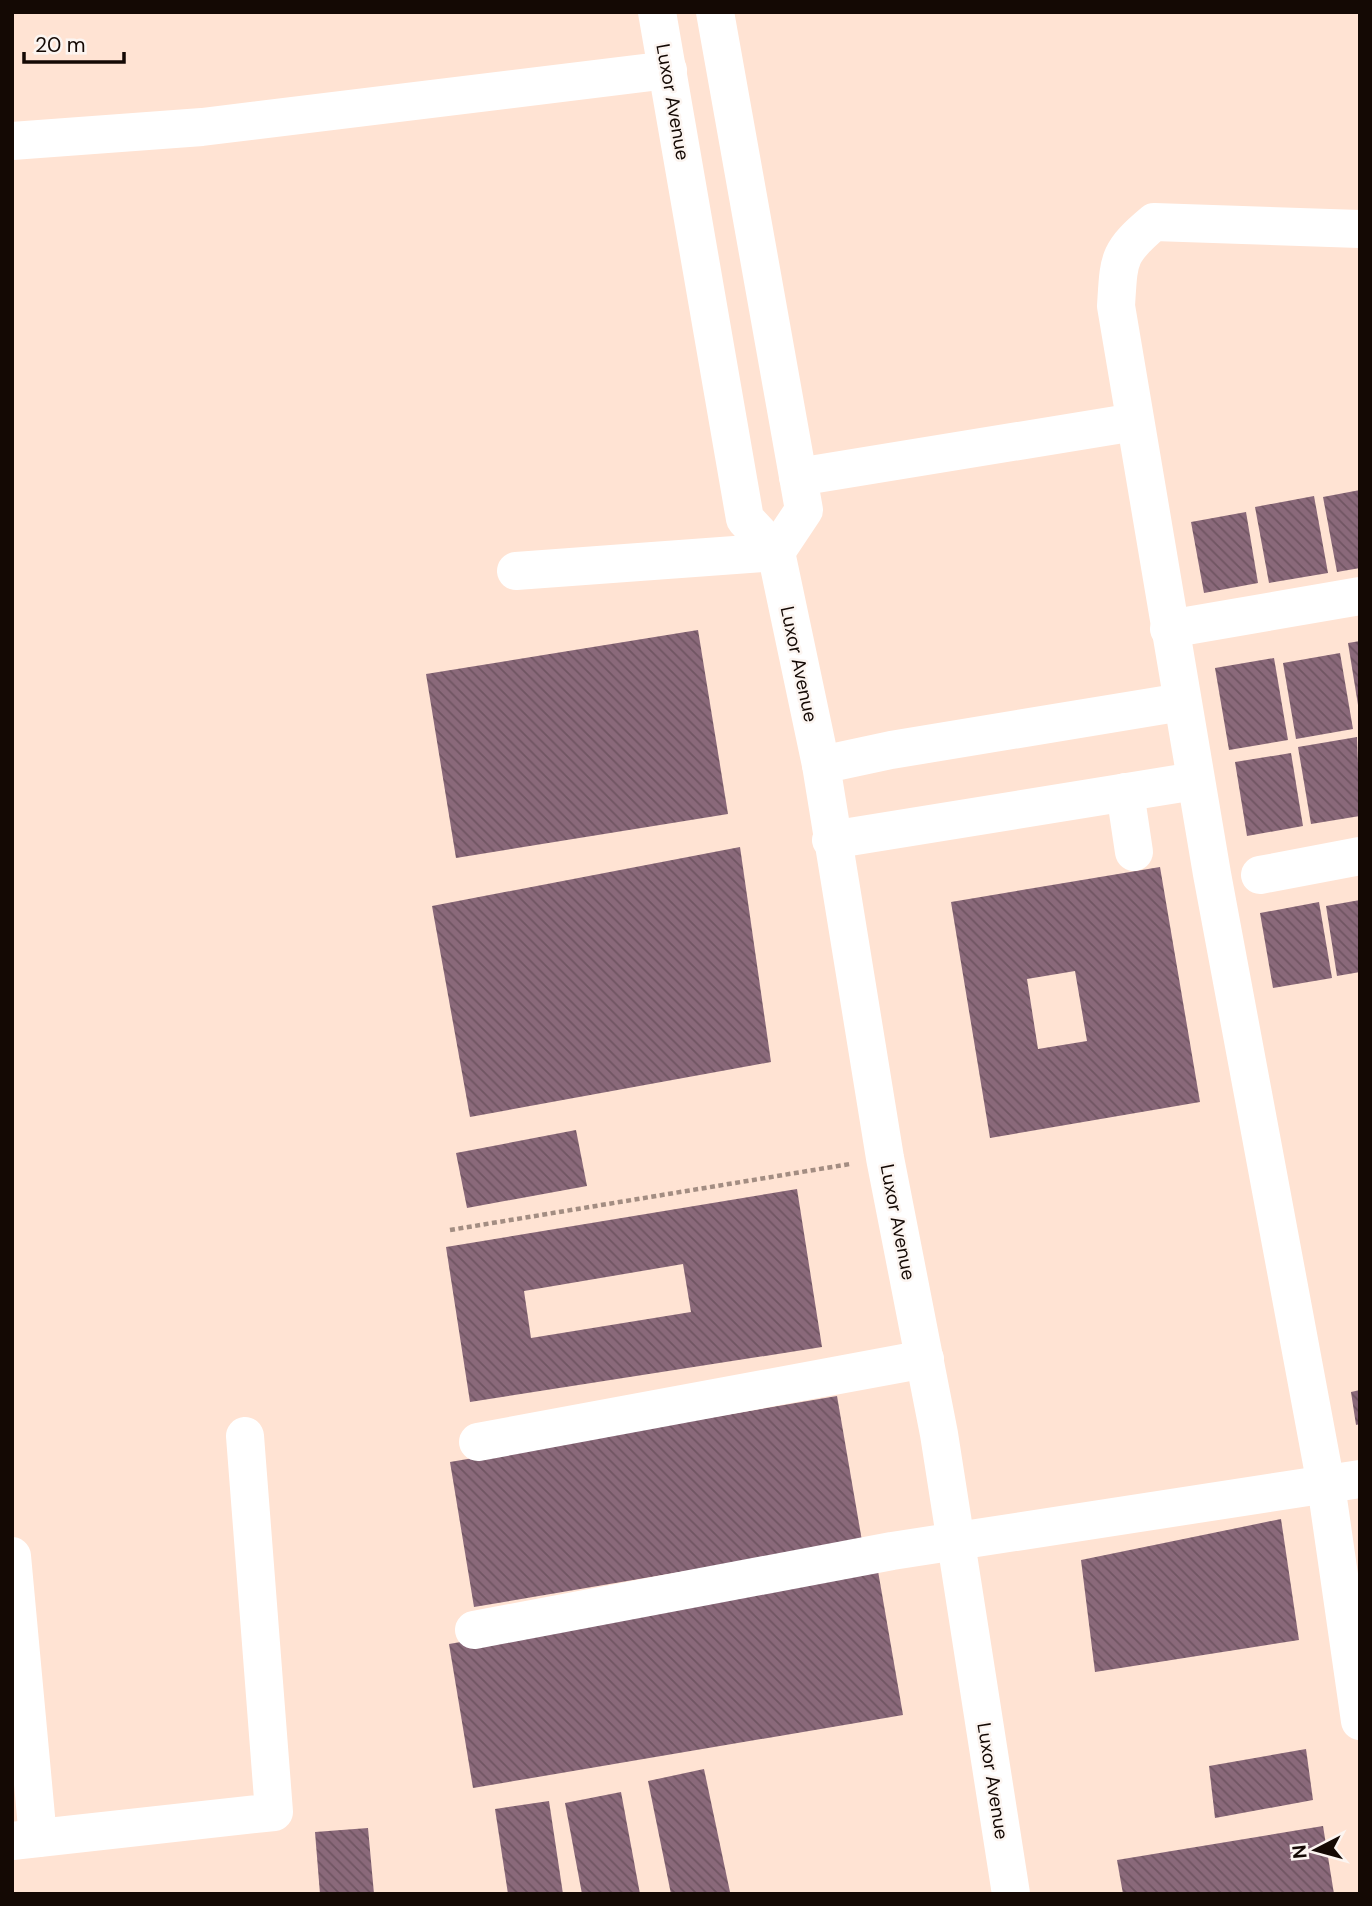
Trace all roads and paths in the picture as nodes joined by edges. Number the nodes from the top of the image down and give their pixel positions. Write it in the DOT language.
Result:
graph roads {
  1 [pos="657,12"];
  2 [pos="715,12"];
  3 [pos="668,70"];
  4 [pos="12,141"];
  5 [pos="1360,229"];
  6 [pos="1135,422"];
  7 [pos="798,477"];
  8 [pos="776,552"];
  9 [pos="516,571"];
  10 [pos="1360,596"];
  11 [pos="1169,629"];
  12 [pos="1182,702"];
  13 [pos="821,765"];
  14 [pos="1195,781"];
  15 [pos="1125,792"];
  16 [pos="831,840"];
  17 [pos="1134,852"];
  18 [pos="1360,856"];
  19 [pos="1260,875"];
  20 [pos="885,1158"];
  21 [pos="450,1230"];
  22 [pos="925,1360"];
  23 [pos="245,1436"];
  24 [pos="478,1442"];
  25 [pos="1343,1482"];
  26 [pos="956,1541"];
  27 [pos="12,1556"];
  28 [pos="474,1630"];
  29 [pos="1359,1713"];
  30 [pos="25,1839"];
  31 [pos="1011,1894"];
  1 -- 3 [label="street, Luxor Avenue"];
  2 -- 7 [label="street"];
  3 -- 4 [label="street"];
  3 -- 8 [label="street, Luxor Avenue"];
  5 -- 6 [label="street"];
  6 -- 7 [label="street"];
  6 -- 11 [label="street"];
  7 -- 8 [label="street"];
  8 -- 9 [label="street"];
  8 -- 13 [label="street, Luxor Avenue"];
  10 -- 11 [label="street"];
  11 -- 12 [label="street"];
  12 -- 13 [label="street"];
  12 -- 14 [label="street"];
  13 -- 16 [label="street, Luxor Avenue"];
  14 -- 15 [label="street"];
  14 -- 25 [label="street"];
  15 -- 16 [label="street"];
  15 -- 17 [label="street"];
  16 -- 20 [label="street, Luxor Avenue"];
  18 -- 19 [label="street"];
  20 -- 21 [label="path"];
  20 -- 22 [label="street, Luxor Avenue"];
  22 -- 24 [label="street"];
  22 -- 26 [label="street, Luxor Avenue"];
  23 -- 30 [label="street"];
  25 -- 26 [label="street"];
  25 -- 29 [label="street"];
  26 -- 28 [label="street"];
  26 -- 31 [label="street, Luxor Avenue"];
  27 -- 30 [label="street"];
}
